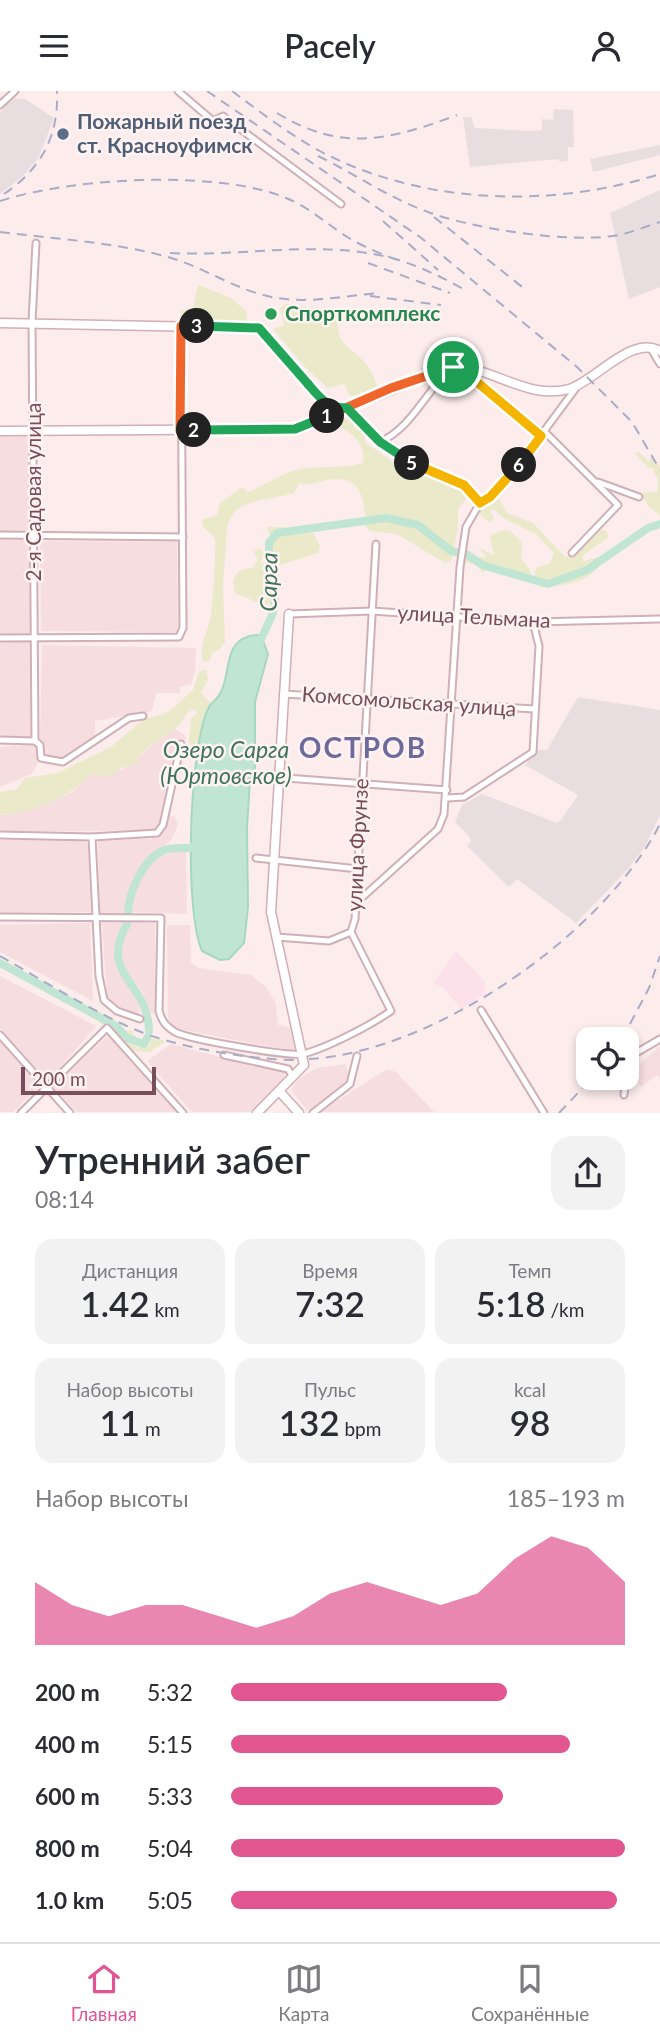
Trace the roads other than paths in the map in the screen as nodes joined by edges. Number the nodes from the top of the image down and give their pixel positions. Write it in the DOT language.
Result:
graph roads {
  1 [pos="15,91"];
  2 [pos="178,91"];
  3 [pos="0,105"];
  4 [pos="341,204"];
  5 [pos="36,243"];
  6 [pos="32,322"];
  7 [pos="0,323"];
  8 [pos="181,326"];
  9 [pos="650,348"];
  10 [pos="660,351"];
  11 [pos="660,364"];
  12 [pos="455,366"];
  13 [pos="577,386"];
  14 [pos="347,408"];
  15 [pos="0,431"];
  16 [pos="34,431"];
  17 [pos="180,431"];
  18 [pos="542,434"];
  19 [pos="380,442"];
  20 [pos="595,482"];
  21 [pos="639,497"];
  22 [pos="480,503"];
  23 [pos="0,535"];
  24 [pos="34,535"];
  25 [pos="184,537"];
  26 [pos="376,544"];
  27 [pos="572,553"];
  28 [pos="372,611"];
  29 [pos="289,614"];
  30 [pos="456,619"];
  31 [pos="660,619"];
  32 [pos="533,622"];
  33 [pos="0,638"];
  34 [pos="35,638"];
  35 [pos="283,694"];
  36 [pos="366,699"];
  37 [pos="451,704"];
  38 [pos="535,709"];
  39 [pos="143,716"];
  40 [pos="0,740"];
  41 [pos="35,741"];
  42 [pos="181,744"];
  43 [pos="259,776"];
  44 [pos="277,777"];
  45 [pos="361,783"];
  46 [pos="447,790"];
  47 [pos="447,798"];
  48 [pos="0,835"];
  49 [pos="92,837"];
  50 [pos="256,858"];
  51 [pos="274,861"];
  52 [pos="358,869"];
  53 [pos="355,904"];
  54 [pos="0,917"];
  55 [pos="96,918"];
  56 [pos="351,932"];
  57 [pos="277,937"];
  58 [pos="481,1010"];
  59 [pos="140,1019"];
  60 [pos="0,1035"];
  61 [pos="660,1039"];
  62 [pos="639,1051"];
  63 [pos="223,1055"];
  64 [pos="302,1055"];
  65 [pos="357,1056"];
  66 [pos="293,1077"];
  67 [pos="47,1087"];
  68 [pos="625,1090"];
  69 [pos="280,1092"];
  70 [pos="624,1095"];
  71 [pos="21,1112"];
  72 [pos="70,1112"];
  73 [pos="183,1112"];
  74 [pos="257,1112"];
  75 [pos="299,1112"];
  76 [pos="313,1112"];
  77 [pos="544,1112"];
  1 -- 3 [label="street"];
  2 -- 4 [label="street"];
  5 -- 6 [label="street, 2-я Садовая улица"];
  6 -- 7 [label="street"];
  6 -- 8 [label="street"];
  6 -- 16 [label="street, 2-я Садовая улица"];
  8 -- 14 [label="street"];
  8 -- 17 [label="street"];
  9 -- 10 [label="street"];
  9 -- 11 [label="street"];
  9 -- 13 [label="street"];
  12 -- 13 [label="street"];
  12 -- 14 [label="street"];
  12 -- 18 [label="street"];
  12 -- 19 [label="street"];
  13 -- 18 [label="street"];
  14 -- 17 [label="street"];
  14 -- 19 [label="street"];
  15 -- 16 [label="street"];
  16 -- 17 [label="street"];
  16 -- 24 [label="street, 2-я Садовая улица"];
  17 -- 25 [label="street"];
  18 -- 20 [label="street"];
  18 -- 22 [label="street"];
  19 -- 22 [label="street"];
  20 -- 21 [label="street"];
  20 -- 27 [label="street"];
  22 -- 30 [label="street"];
  23 -- 24 [label="street"];
  24 -- 25 [label="street"];
  24 -- 34 [label="street, 2-я Садовая улица"];
  25 -- 34 [label="street"];
  26 -- 28 [label="street, улица Фрунзе"];
  28 -- 29 [label="street, улица Тельмана"];
  28 -- 30 [label="street, улица Тельмана"];
  28 -- 36 [label="street, улица Фрунзе"];
  29 -- 35 [label="street"];
  30 -- 32 [label="street, улица Тельмана"];
  30 -- 37 [label="street"];
  31 -- 32 [label="street, улица Тельмана"];
  32 -- 38 [label="street"];
  33 -- 34 [label="street"];
  34 -- 41 [label="street, 2-я Садовая улица"];
  35 -- 36 [label="street, Комсомольская улица"];
  35 -- 44 [label="street"];
  36 -- 37 [label="street, Комсомольская улица"];
  36 -- 45 [label="street, улица Фрунзе"];
  37 -- 38 [label="street, Комсомольская улица"];
  37 -- 46 [label="street"];
  38 -- 47 [label="street"];
  39 -- 41 [label="street"];
  40 -- 41 [label="street"];
  42 -- 49 [label="street"];
  43 -- 44 [label="street"];
  44 -- 45 [label="street"];
  44 -- 51 [label="street"];
  45 -- 46 [label="street"];
  45 -- 52 [label="street, улица Фрунзе"];
  46 -- 47 [label="street"];
  47 -- 53 [label="street"];
  48 -- 49 [label="street"];
  49 -- 55 [label="street"];
  50 -- 51 [label="street"];
  51 -- 52 [label="street"];
  51 -- 57 [label="street"];
  52 -- 53 [label="street, улица Фрунзе"];
  53 -- 56 [label="street, улица Фрунзе"];
  54 -- 55 [label="street"];
  55 -- 59 [label="street"];
  55 -- 64 [label="street"];
  56 -- 57 [label="street"];
  56 -- 64 [label="street, улица Фрунзе"];
  57 -- 64 [label="street"];
  58 -- 77 [label="street"];
  60 -- 67 [label="street"];
  61 -- 62 [label="street"];
  63 -- 66 [label="street"];
  64 -- 66 [label="street"];
  65 -- 76 [label="street"];
  66 -- 69 [label="street"];
  67 -- 71 [label="street"];
  67 -- 72 [label="street"];
  67 -- 73 [label="street"];
  68 -- 70 [label="street"];
  69 -- 74 [label="street"];
  69 -- 75 [label="street"];
}
